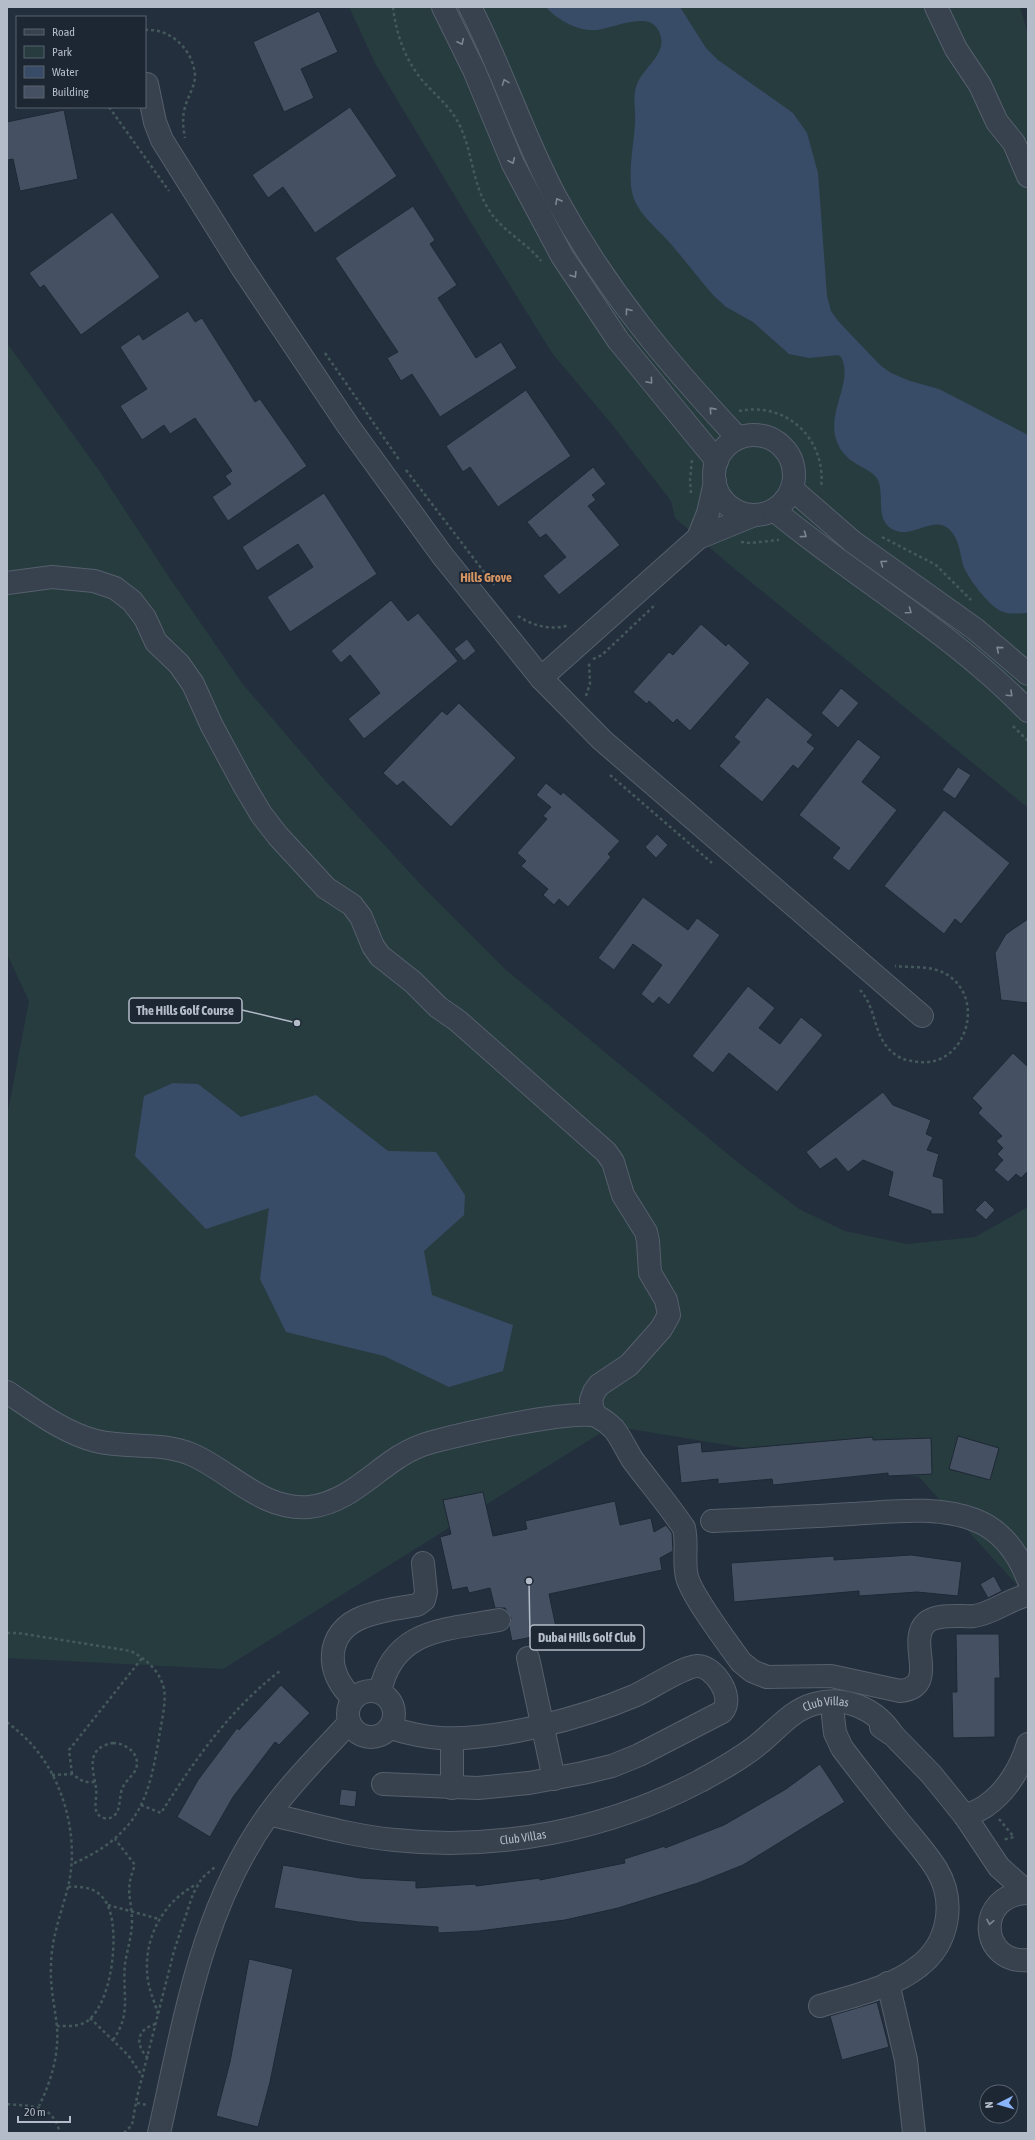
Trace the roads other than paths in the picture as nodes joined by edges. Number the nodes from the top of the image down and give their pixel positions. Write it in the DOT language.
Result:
graph roads {
  1 [pos="443,7"];
  2 [pos="470,7"];
  3 [pos="936,7"];
  4 [pos="147,84"];
  5 [pos="1028,176"];
  6 [pos="738,438"];
  7 [pos="717,461"];
  8 [pos="715,482"];
  9 [pos="792,489"];
  10 [pos="774,510"];
  11 [pos="752,516"];
  12 [pos="698,538"];
  13 [pos="7,583"];
  14 [pos="1028,674"];
  15 [pos="541,678"];
  16 [pos="1020,718"];
  17 [pos="922,1016"];
  18 [pos="7,1392"];
  19 [pos="594,1416"];
  20 [pos="712,1521"];
  21 [pos="423,1564"];
  22 [pos="1028,1578"];
  23 [pos="1028,1595"];
  24 [pos="499,1620"];
  25 [pos="528,1658"];
  26 [pos="831,1676"];
  27 [pos="380,1692"];
  28 [pos="353,1698"];
  29 [pos="833,1709"];
  30 [pos="349,1723"];
  31 [pos="543,1724"];
  32 [pos="390,1728"];
  33 [pos="452,1739"];
  34 [pos="1028,1744"];
  35 [pos="554,1779"];
  36 [pos="383,1784"];
  37 [pos="452,1788"];
  38 [pos="269,1814"];
  39 [pos="965,1816"];
  40 [pos="991,1858"];
  41 [pos="1028,1893"];
  42 [pos="1000,1902"];
  43 [pos="1023,1964"];
  44 [pos="888,1983"];
  45 [pos="820,2006"];
  46 [pos="159,2133"];
  47 [pos="914,2133"];
  1 -- 7 [label="street, one-way"];
  6 -- 2 [label="street, one-way"];
  3 -- 5 [label="street"];
  4 -- 15 [label="street"];
  6 -- 7 [label="street"];
  6 -- 9 [label="street"];
  7 -- 8 [label="street"];
  8 -- 11 [label="street"];
  8 -- 12 [label="street"];
  9 -- 10 [label="street"];
  14 -- 9 [label="street, one-way"];
  10 -- 11 [label="street"];
  10 -- 16 [label="street, one-way"];
  11 -- 12 [label="street"];
  12 -- 15 [label="street"];
  13 -- 19 [label="street"];
  15 -- 17 [label="street"];
  18 -- 19 [label="street"];
  19 -- 26 [label="street"];
  20 -- 22 [label="street"];
  21 -- 28 [label="street"];
  23 -- 26 [label="street"];
  24 -- 27 [label="street"];
  25 -- 31 [label="street"];
  26 -- 29 [label="street"];
  27 -- 28 [label="street"];
  27 -- 32 [label="street"];
  28 -- 30 [label="street"];
  29 -- 38 [label="street, Club Villas"];
  29 -- 39 [label="street, Club Villas"];
  29 -- 44 [label="street"];
  30 -- 32 [label="street"];
  30 -- 38 [label="street"];
  31 -- 33 [label="street"];
  31 -- 35 [label="street"];
  31 -- 35 [label="street"];
  32 -- 33 [label="street"];
  33 -- 37 [label="street"];
  34 -- 39 [label="street"];
  35 -- 37 [label="street"];
  36 -- 37 [label="street"];
  38 -- 46 [label="street"];
  39 -- 40 [label="street, Club Villas"];
  40 -- 41 [label="street"];
  40 -- 42 [label="street"];
  41 -- 42 [label="street"];
  42 -- 43 [label="street, one-way"];
  44 -- 45 [label="street"];
  44 -- 47 [label="street"];
}
